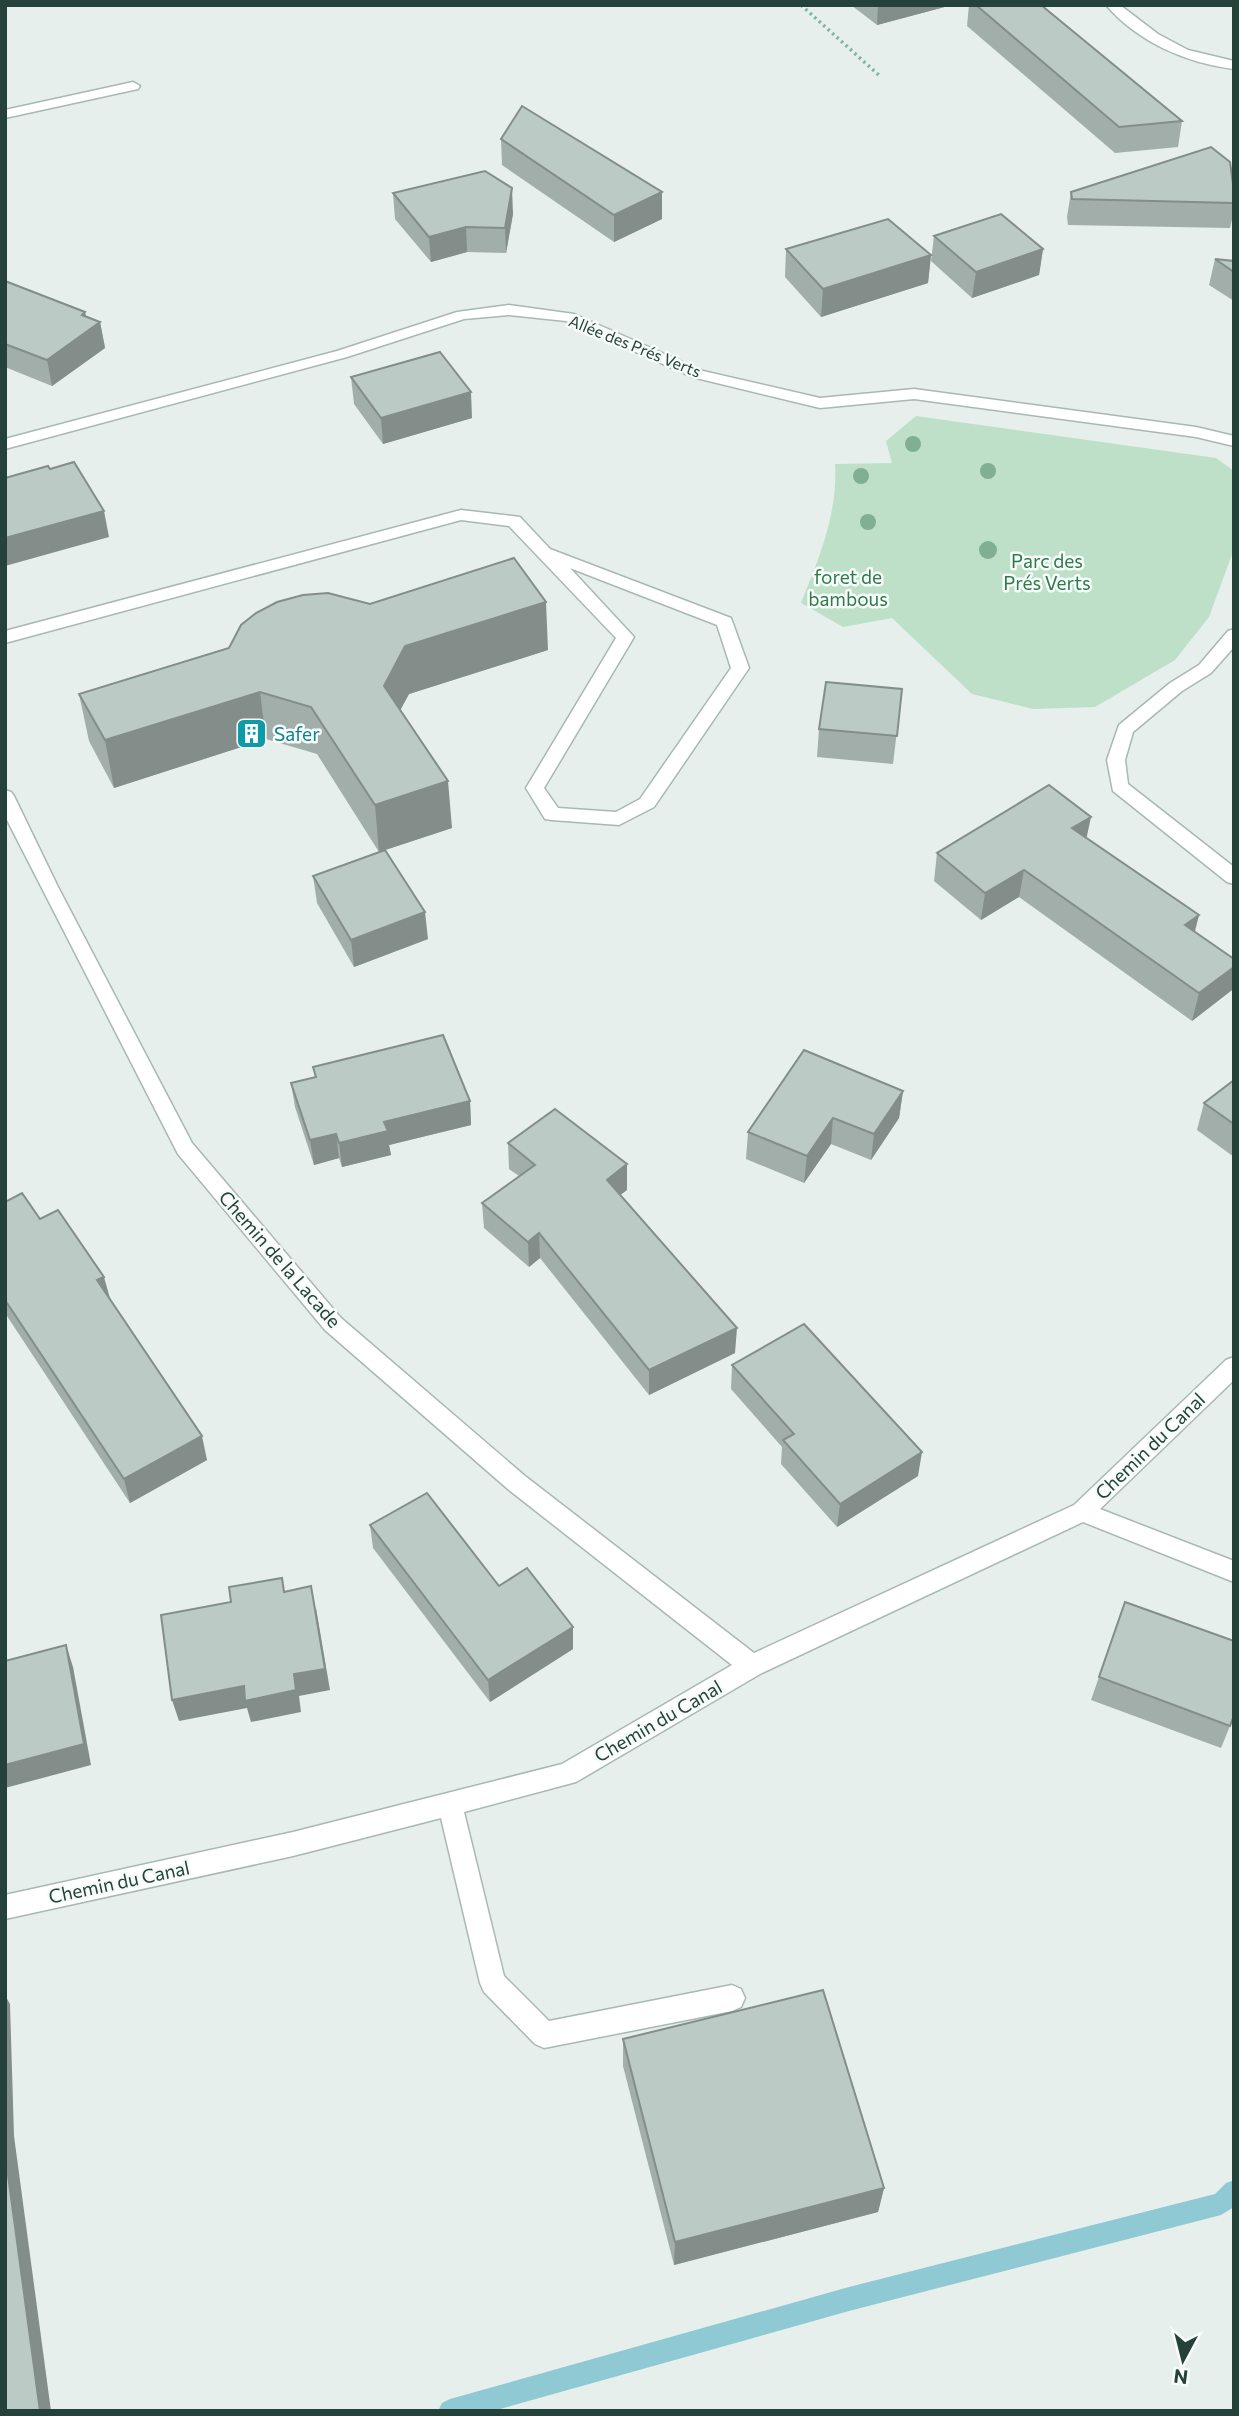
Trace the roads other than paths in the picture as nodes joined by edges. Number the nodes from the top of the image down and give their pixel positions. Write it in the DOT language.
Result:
graph roads {
  1 [pos="1112,5"];
  2 [pos="1234,65"];
  3 [pos="133,86"];
  4 [pos="5,114"];
  5 [pos="1234,441"];
  6 [pos="5,444"];
  7 [pos="543,552"];
  8 [pos="1234,635"];
  9 [pos="5,637"];
  10 [pos="5,796"];
  11 [pos="1234,877"];
  12 [pos="1234,1366"];
  13 [pos="1082,1511"];
  14 [pos="1234,1572"];
  15 [pos="752,1666"];
  16 [pos="450,1804"];
  17 [pos="5,1906"];
  18 [pos="732,1997"];
  1 -- 2 [label="street"];
  3 -- 4 [label="street"];
  5 -- 6 [label="street, Allée des Prés Verts"];
  7 -- 7 [label="street"];
  7 -- 9 [label="street"];
  8 -- 11 [label="street"];
  10 -- 15 [label="street, Chemin de la Lacade"];
  12 -- 13 [label="street, Chemin du Canal"];
  13 -- 14 [label="street"];
  13 -- 15 [label="street, Chemin du Canal"];
  15 -- 16 [label="street, Chemin du Canal"];
  16 -- 17 [label="street, Chemin du Canal"];
  16 -- 18 [label="street"];
}
